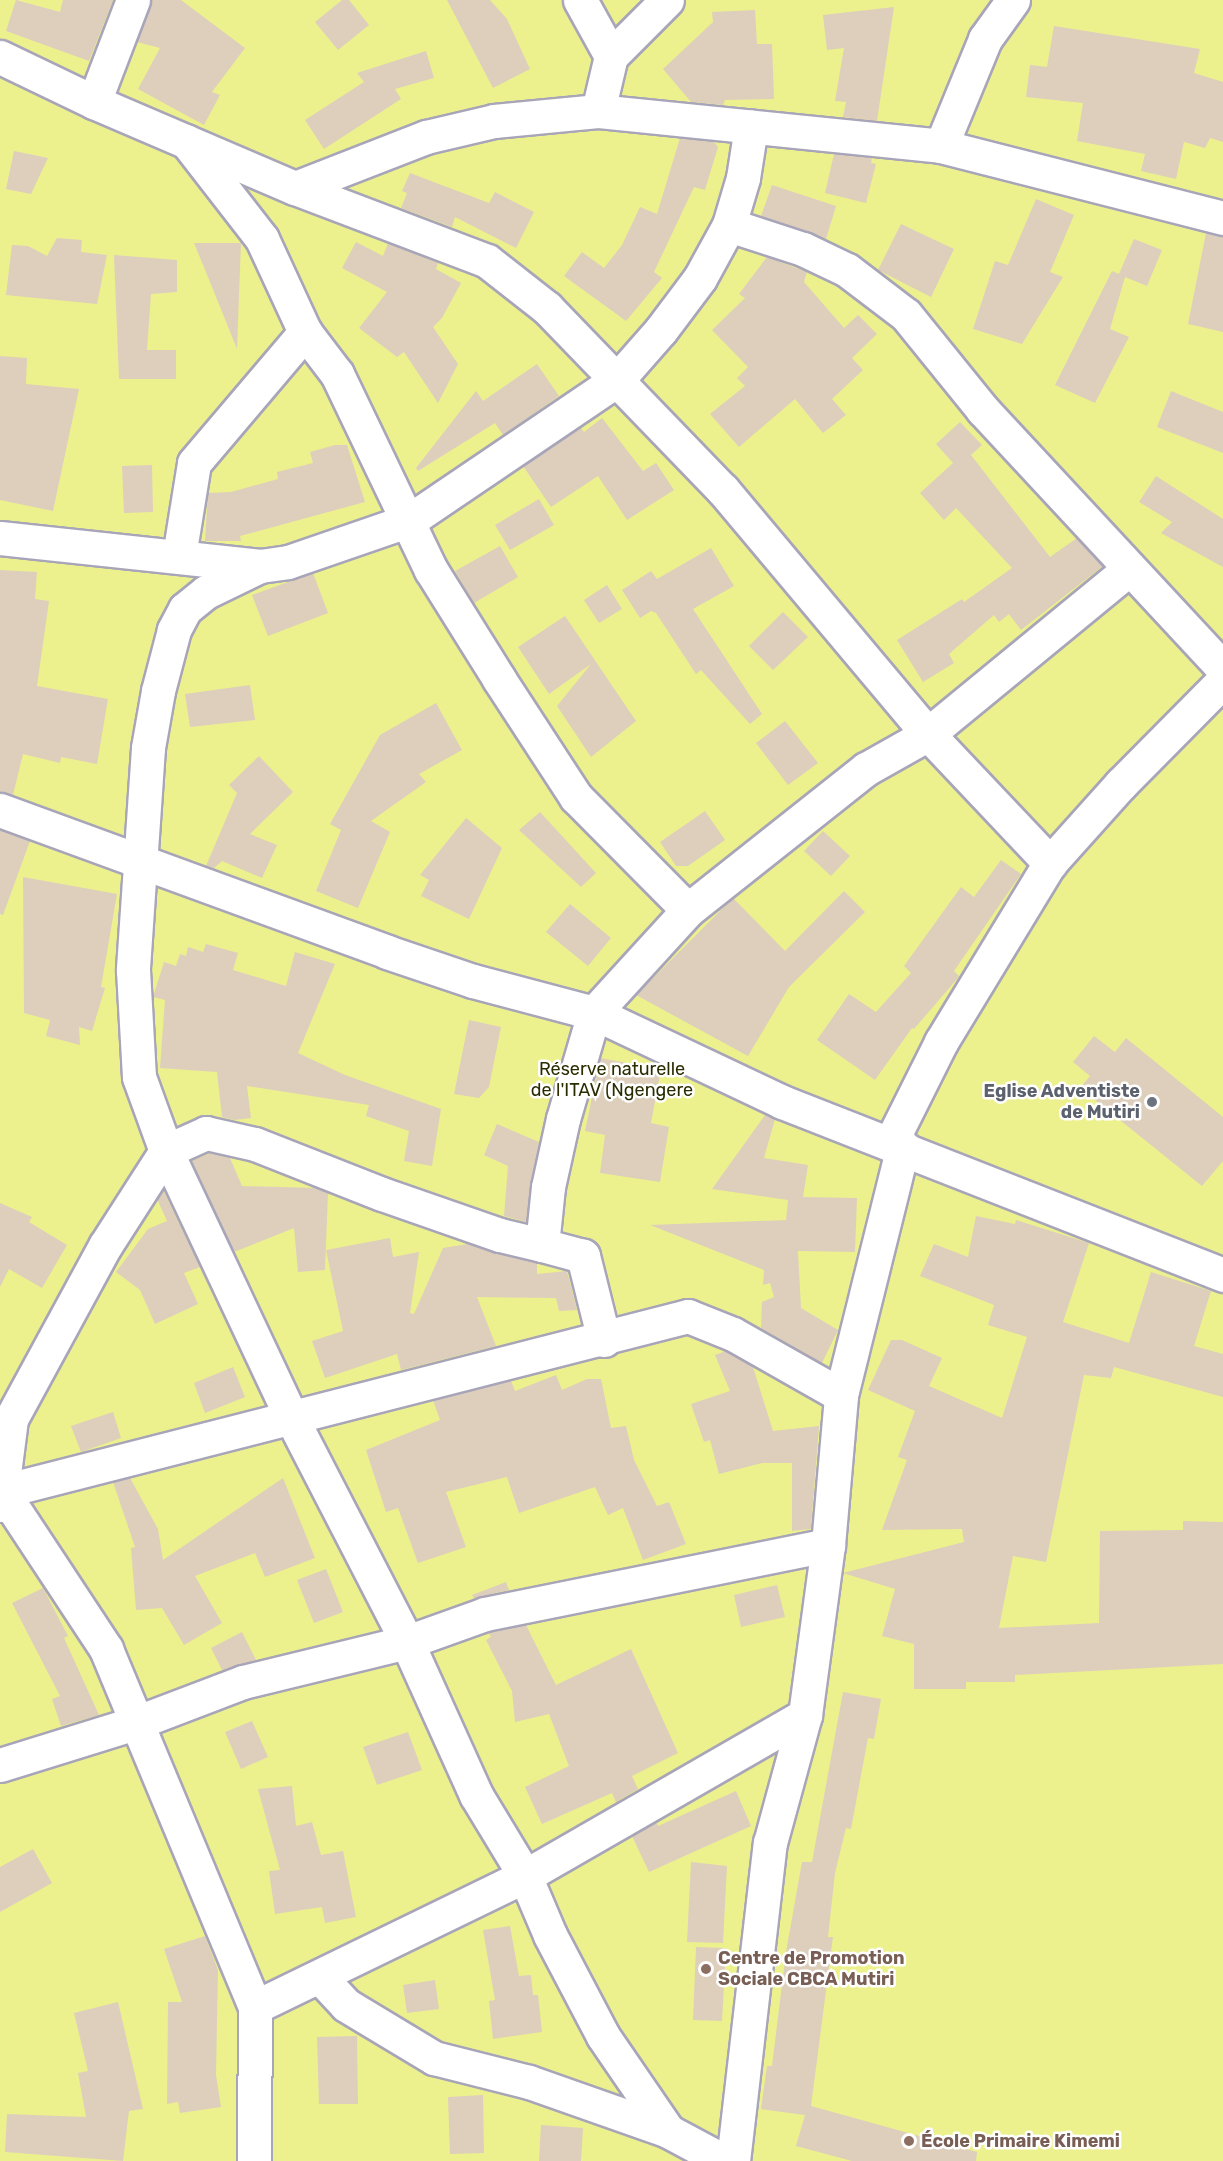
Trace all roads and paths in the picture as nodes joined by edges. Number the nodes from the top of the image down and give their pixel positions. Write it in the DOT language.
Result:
graph roads {
  1 [pos="133,0"];
  2 [pos="580,0"];
  3 [pos="667,0"];
  4 [pos="1013,0"];
  5 [pos="611,56"];
  6 [pos="0,57"];
  7 [pos="94,102"];
  8 [pos="598,111"];
  9 [pos="751,127"];
  10 [pos="184,138"];
  11 [pos="941,146"];
  12 [pos="295,188"];
  13 [pos="1223,218"];
  14 [pos="729,225"];
  15 [pos="305,333"];
  16 [pos="618,379"];
  17 [pos="410,520"];
  18 [pos="0,538"];
  19 [pos="179,556"];
  20 [pos="260,566"];
  21 [pos="1128,570"];
  22 [pos="1223,668"];
  23 [pos="1223,681"];
  24 [pos="928,734"];
  25 [pos="0,810"];
  26 [pos="141,863"];
  27 [pos="1050,864"];
  28 [pos="688,910"];
  29 [pos="594,1013"];
  30 [pos="897,1144"];
  31 [pos="166,1151"];
  32 [pos="542,1245"];
  33 [pos="1223,1275"];
  34 [pos="604,1340"];
  35 [pos="842,1395"];
  36 [pos="291,1417"];
  37 [pos="1,1495"];
  38 [pos="828,1545"];
  39 [pos="408,1642"];
  40 [pos="804,1715"];
  41 [pos="138,1722"];
  42 [pos="0,1765"];
  43 [pos="525,1876"];
  44 [pos="320,1977"];
  45 [pos="255,2007"];
  46 [pos="668,2131"];
  47 [pos="254,2161"];
  48 [pos="724,2161"];
  49 [pos="733,2161"];
  1 -- 7 [label="street"];
  2 -- 5 [label="street"];
  3 -- 5 [label="street"];
  4 -- 11 [label="street"];
  5 -- 8 [label="street"];
  6 -- 7 [label="street"];
  7 -- 10 [label="street"];
  8 -- 9 [label="street"];
  8 -- 12 [label="street"];
  9 -- 11 [label="street"];
  9 -- 14 [label="street"];
  10 -- 12 [label="street"];
  10 -- 15 [label="street"];
  11 -- 13 [label="street"];
  12 -- 16 [label="street"];
  14 -- 16 [label="street"];
  14 -- 21 [label="street"];
  15 -- 17 [label="street"];
  15 -- 19 [label="street"];
  16 -- 17 [label="street"];
  16 -- 24 [label="street"];
  17 -- 20 [label="street"];
  17 -- 28 [label="street"];
  18 -- 19 [label="street"];
  19 -- 20 [label="street"];
  20 -- 26 [label="street"];
  21 -- 22 [label="street"];
  21 -- 24 [label="street"];
  23 -- 27 [label="street"];
  24 -- 27 [label="street"];
  24 -- 28 [label="street"];
  25 -- 26 [label="street"];
  26 -- 29 [label="street"];
  26 -- 31 [label="street"];
  27 -- 30 [label="street"];
  28 -- 29 [label="street"];
  29 -- 30 [label="street"];
  29 -- 32 [label="street"];
  30 -- 33 [label="street"];
  30 -- 35 [label="street"];
  31 -- 32 [label="street"];
  31 -- 36 [label="street"];
  31 -- 37 [label="street"];
  32 -- 34 [label="street"];
  34 -- 35 [label="street"];
  34 -- 36 [label="street"];
  35 -- 38 [label="street"];
  36 -- 37 [label="street"];
  36 -- 39 [label="street"];
  37 -- 41 [label="street"];
  38 -- 39 [label="street"];
  38 -- 40 [label="street"];
  39 -- 41 [label="street"];
  39 -- 43 [label="street"];
  40 -- 43 [label="street"];
  40 -- 49 [label="street"];
  41 -- 42 [label="street"];
  41 -- 45 [label="street"];
  43 -- 44 [label="street"];
  43 -- 46 [label="street"];
  44 -- 45 [label="street"];
  44 -- 46 [label="street"];
  45 -- 47 [label="street"];
  46 -- 48 [label="street"];
}
